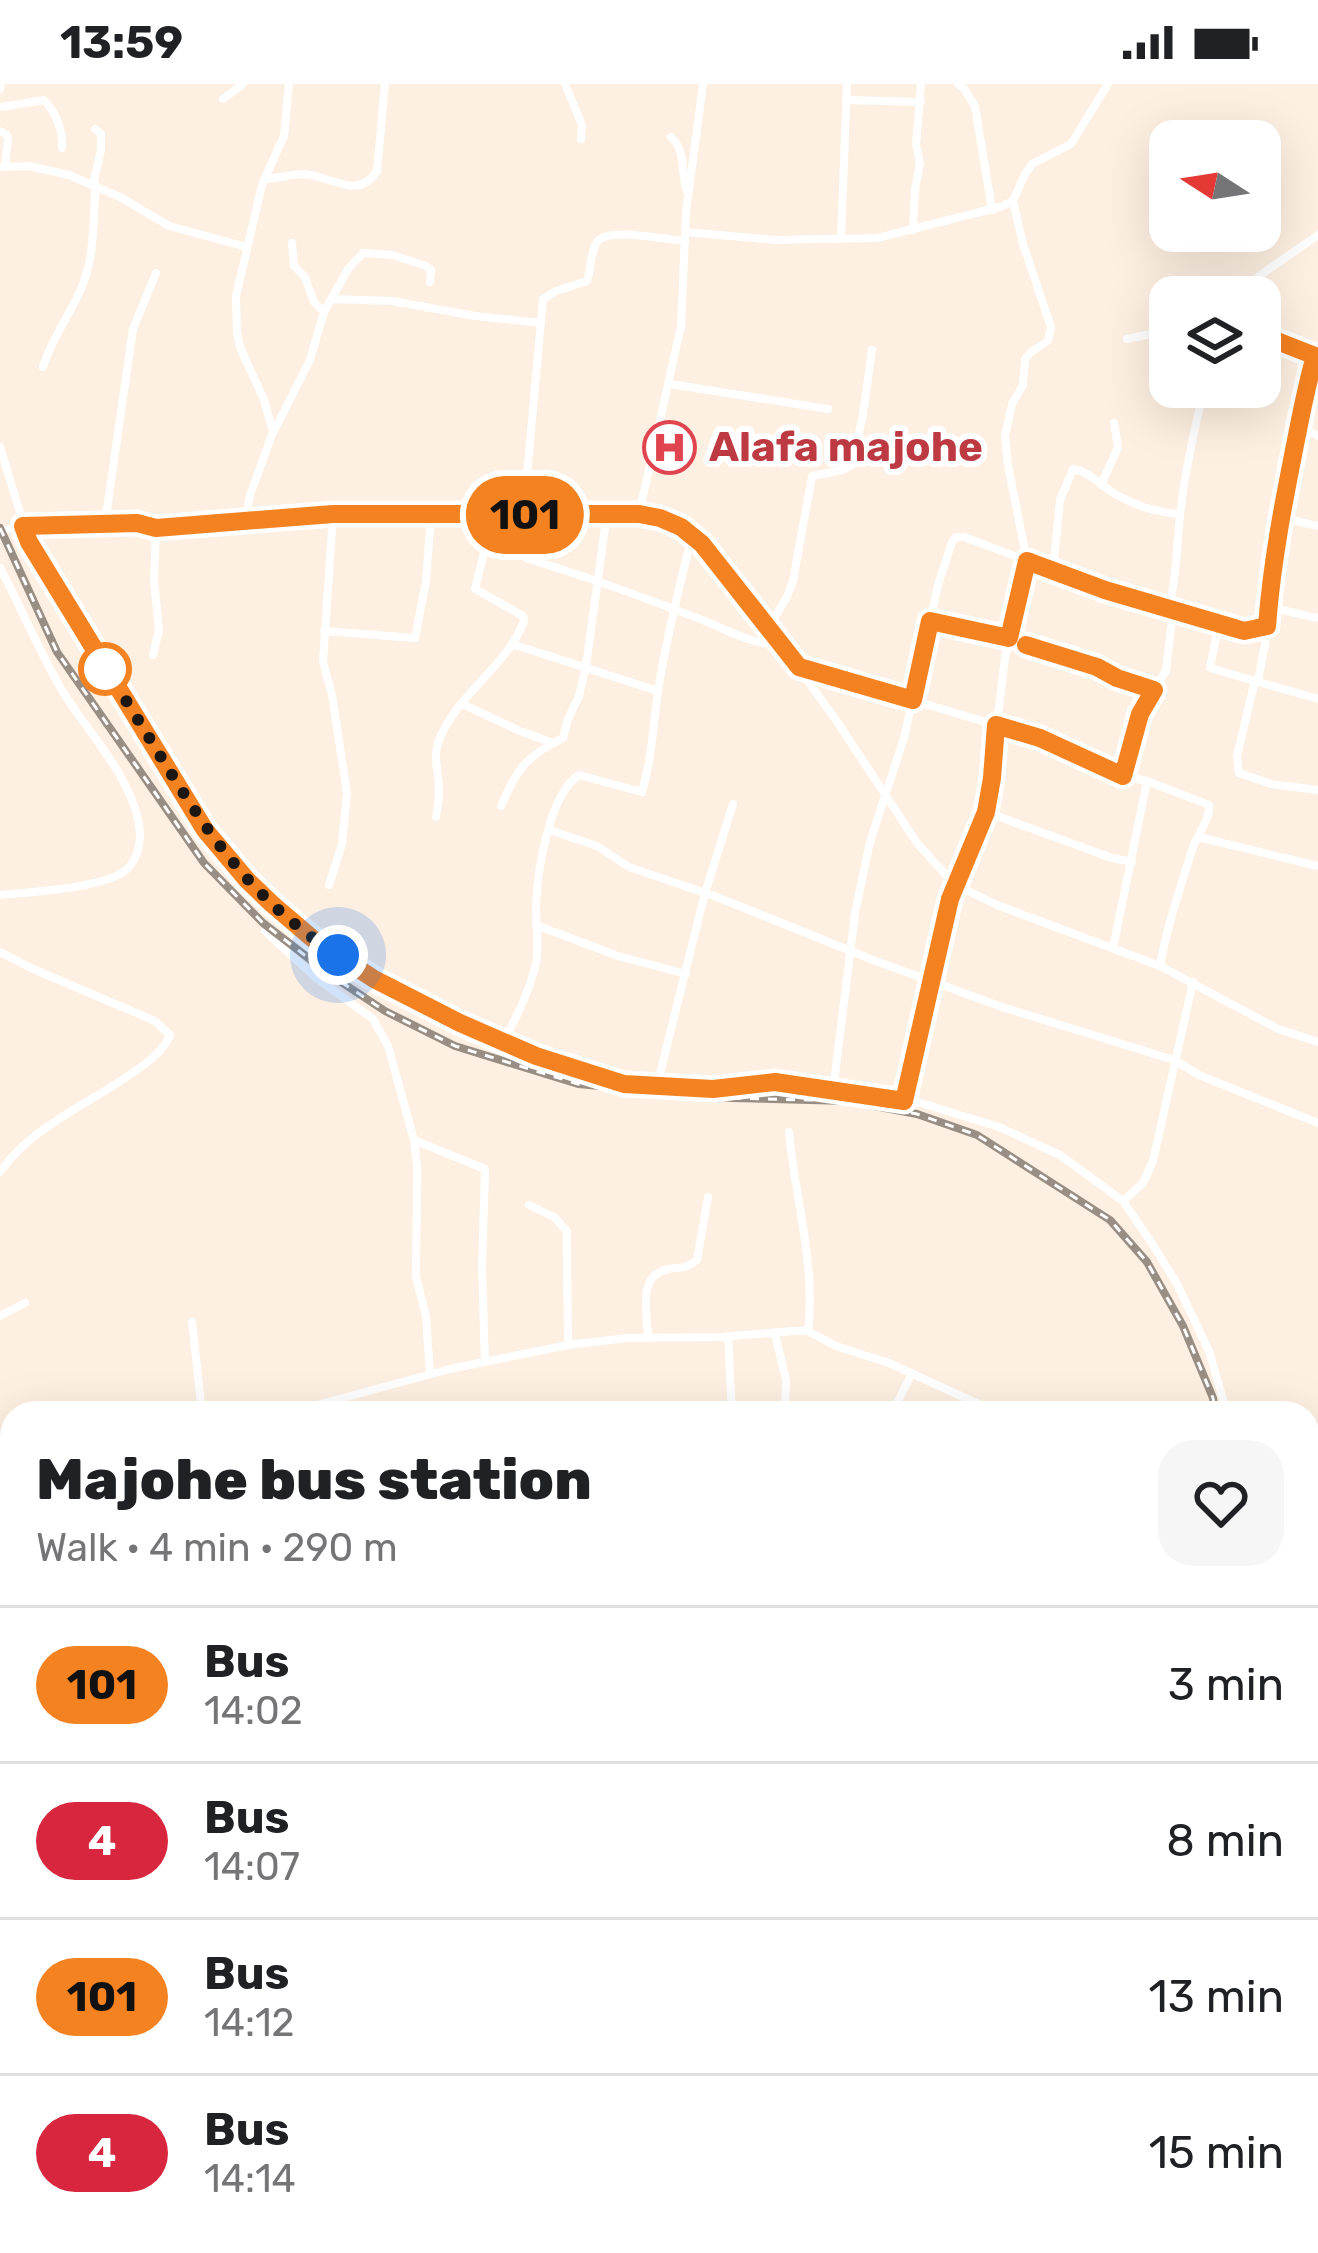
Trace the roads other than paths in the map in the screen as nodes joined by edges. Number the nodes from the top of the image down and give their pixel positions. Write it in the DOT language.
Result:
graph roads {
  1 [pos="243,84"];
  2 [pos="289,84"];
  3 [pos="385,84"];
  4 [pos="566,84"];
  5 [pos="703,84"];
  6 [pos="847,84"];
  7 [pos="921,84"];
  8 [pos="958,84"];
  9 [pos="1108,84"];
  10 [pos="223,99"];
  11 [pos="846,100"];
  12 [pos="921,102"];
  13 [pos="0,107"];
  14 [pos="95,129"];
  15 [pos="0,131"];
  16 [pos="671,137"];
  17 [pos="581,139"];
  18 [pos="62,148"];
  19 [pos="2,166"];
  20 [pos="264,179"];
  21 [pos="94,185"];
  22 [pos="688,196"];
  23 [pos="1013,201"];
  24 [pos="992,210"];
  25 [pos="913,230"];
  26 [pos="1318,235"];
  27 [pos="685,237"];
  28 [pos="841,238"];
  29 [pos="292,243"];
  30 [pos="248,247"];
  31 [pos="156,273"];
  32 [pos="1259,276"];
  33 [pos="430,282"];
  34 [pos="331,298"];
  35 [pos="324,312"];
  36 [pos="541,323"];
  37 [pos="1149,334"];
  38 [pos="1127,339"];
  39 [pos="1281,342"];
  40 [pos="872,350"];
  41 [pos="1317,354"];
  42 [pos="43,367"];
  43 [pos="670,384"];
  44 [pos="1200,408"];
  45 [pos="828,409"];
  46 [pos="1114,423"];
  47 [pos="1299,427"];
  48 [pos="273,432"];
  49 [pos="1318,436"];
  50 [pos="0,447"];
  51 [pos="1101,485"];
  52 [pos="607,513"];
  53 [pos="333,514"];
  54 [pos="639,514"];
  55 [pos="1180,514"];
  56 [pos="431,515"];
  57 [pos="525,515"];
  58 [pos="493,516"];
  59 [pos="1280,516"];
  60 [pos="245,521"];
  61 [pos="105,523"];
  62 [pos="23,526"];
  63 [pos="1318,526"];
  64 [pos="156,528"];
  65 [pos="0,531"];
  66 [pos="692,535"];
  67 [pos="1027,561"];
  68 [pos="0,568"];
  69 [pos="1053,571"];
  70 [pos="596,580"];
  71 [pos="1268,607"];
  72 [pos="674,610"];
  73 [pos="1170,611"];
  74 [pos="1318,618"];
  75 [pos="930,621"];
  76 [pos="1219,623"];
  77 [pos="1267,626"];
  78 [pos="770,627"];
  79 [pos="324,631"];
  80 [pos="1009,638"];
  81 [pos="512,644"];
  82 [pos="783,644"];
  83 [pos="153,655"];
  84 [pos="586,666"];
  85 [pos="799,667"];
  86 [pos="1256,681"];
  87 [pos="1154,690"];
  88 [pos="658,691"];
  89 [pos="1318,699"];
  90 [pos="913,700"];
  91 [pos="462,704"];
  92 [pos="996,725"];
  93 [pos="553,742"];
  94 [pos="1123,776"];
  95 [pos="1148,781"];
  96 [pos="1318,790"];
  97 [pos="885,796"];
  98 [pos="733,804"];
  99 [pos="502,806"];
  100 [pos="986,812"];
  101 [pos="436,817"];
  102 [pos="549,830"];
  103 [pos="1198,837"];
  104 [pos="1132,862"];
  105 [pos="1318,866"];
  106 [pos="955,884"];
  107 [pos="329,885"];
  108 [pos="705,893"];
  109 [pos="0,895"];
  110 [pos="536,925"];
  111 [pos="266,931"];
  112 [pos="1113,948"];
  113 [pos="850,951"];
  114 [pos="4,954"];
  115 [pos="1160,966"];
  116 [pos="0,970"];
  117 [pos="686,974"];
  118 [pos="933,980"];
  119 [pos="1193,982"];
  120 [pos="503,1042"];
  121 [pos="1318,1042"];
  122 [pos="1174,1060"];
  123 [pos="657,1086"];
  124 [pos="833,1090"];
  125 [pos="904,1101"];
  126 [pos="1318,1124"];
  127 [pos="789,1132"];
  128 [pos="414,1140"];
  129 [pos="0,1172"];
  130 [pos="708,1197"];
  131 [pos="1123,1201"];
  132 [pos="530,1205"];
  133 [pos="25,1303"];
  134 [pos="0,1316"];
  135 [pos="192,1322"];
  136 [pos="808,1331"];
  137 [pos="775,1334"];
  138 [pos="728,1336"];
  139 [pos="648,1337"];
  140 [pos="568,1345"];
  141 [pos="485,1362"];
  142 [pos="912,1373"];
  143 [pos="430,1375"];
  144 [pos="201,1401"];
  145 [pos="332,1401"];
  146 [pos="731,1401"];
  147 [pos="785,1401"];
  148 [pos="898,1401"];
  149 [pos="972,1401"];
  150 [pos="1224,1401"];
  1 -- 10 [label="street"];
  2 -- 20 [label="street"];
  3 -- 20 [label="street"];
  4 -- 17 [label="street"];
  5 -- 22 [label="street"];
  6 -- 11 [label="street"];
  7 -- 12 [label="street"];
  8 -- 24 [label="street"];
  9 -- 23 [label="street"];
  11 -- 12 [label="street"];
  11 -- 28 [label="street"];
  12 -- 25 [label="street"];
  13 -- 18 [label="street"];
  14 -- 21 [label="street"];
  15 -- 19 [label="street"];
  16 -- 22 [label="street"];
  19 -- 21 [label="street"];
  20 -- 30 [label="street"];
  21 -- 30 [label="street"];
  21 -- 42 [label="street"];
  22 -- 27 [label="street"];
  23 -- 24 [label="street"];
  23 -- 67 [label="street"];
  24 -- 25 [label="street"];
  25 -- 28 [label="street"];
  26 -- 32 [label="street"];
  27 -- 28 [label="street"];
  27 -- 36 [label="street"];
  27 -- 43 [label="street"];
  29 -- 35 [label="street"];
  30 -- 48 [label="street"];
  31 -- 61 [label="street"];
  33 -- 34 [label="street"];
  34 -- 35 [label="street"];
  34 -- 36 [label="street"];
  35 -- 48 [label="street"];
  36 -- 57 [label="street"];
  37 -- 38 [label="street"];
  39 -- 41 [label="street"];
  40 -- 78 [label="street"];
  41 -- 47 [label="street"];
  43 -- 45 [label="street"];
  43 -- 54 [label="street"];
  44 -- 55 [label="street"];
  46 -- 51 [label="street"];
  47 -- 49 [label="street"];
  47 -- 59 [label="street"];
  48 -- 60 [label="street"];
  50 -- 62 [label="street"];
  51 -- 55 [label="street"];
  51 -- 69 [label="street"];
  52 -- 54 [label="street"];
  52 -- 57 [label="street"];
  52 -- 70 [label="street"];
  53 -- 56 [label="street"];
  53 -- 60 [label="street"];
  53 -- 79 [label="street"];
  54 -- 66 [label="street"];
  55 -- 73 [label="street"];
  56 -- 58 [label="street"];
  56 -- 79 [label="street"];
  57 -- 58 [label="street"];
  57 -- 70 [label="street"];
  58 -- 81 [label="street"];
  59 -- 63 [label="street"];
  59 -- 71 [label="street"];
  60 -- 64 [label="street"];
  61 -- 62 [label="street"];
  61 -- 64 [label="street"];
  62 -- 65 [label="street"];
  62 -- 120 [label="street"];
  64 -- 83 [label="street"];
  66 -- 72 [label="street"];
  66 -- 78 [label="street"];
  67 -- 69 [label="street"];
  67 -- 75 [label="street"];
  67 -- 80 [label="street"];
  68 -- 109 [label="street"];
  69 -- 73 [label="street"];
  70 -- 72 [label="street"];
  70 -- 84 [label="street"];
  71 -- 74 [label="street"];
  71 -- 77 [label="street"];
  72 -- 82 [label="street"];
  72 -- 88 [label="street"];
  73 -- 76 [label="street"];
  73 -- 87 [label="street"];
  75 -- 80 [label="street"];
  75 -- 90 [label="street"];
  76 -- 77 [label="street"];
  76 -- 86 [label="street"];
  77 -- 86 [label="street"];
  78 -- 82 [label="street"];
  79 -- 107 [label="street"];
  80 -- 87 [label="street"];
  80 -- 92 [label="street"];
  81 -- 84 [label="street"];
  81 -- 91 [label="street"];
  82 -- 85 [label="street"];
  84 -- 88 [label="street"];
  84 -- 93 [label="street"];
  85 -- 90 [label="street"];
  85 -- 97 [label="street"];
  86 -- 89 [label="street"];
  86 -- 96 [label="street"];
  87 -- 94 [label="street"];
  88 -- 102 [label="street"];
  90 -- 92 [label="street"];
  90 -- 97 [label="street"];
  91 -- 93 [label="street"];
  91 -- 101 [label="street"];
  92 -- 94 [label="street"];
  92 -- 100 [label="street"];
  93 -- 99 [label="street"];
  94 -- 95 [label="street"];
  95 -- 103 [label="street"];
  95 -- 104 [label="street"];
  97 -- 106 [label="street"];
  97 -- 113 [label="street"];
  98 -- 108 [label="street"];
  100 -- 104 [label="street"];
  100 -- 106 [label="street"];
  102 -- 108 [label="street"];
  102 -- 110 [label="street"];
  103 -- 105 [label="street"];
  103 -- 115 [label="street"];
  104 -- 112 [label="street"];
  106 -- 112 [label="street"];
  106 -- 118 [label="street"];
  108 -- 113 [label="street"];
  108 -- 117 [label="street"];
  110 -- 117 [label="street"];
  110 -- 120 [label="street"];
  111 -- 128 [label="street"];
  112 -- 115 [label="street"];
  113 -- 118 [label="street"];
  113 -- 124 [label="street"];
  114 -- 116 [label="street"];
  114 -- 129 [label="street"];
  115 -- 119 [label="street"];
  117 -- 123 [label="street"];
  118 -- 122 [label="street"];
  118 -- 125 [label="street"];
  119 -- 121 [label="street"];
  119 -- 122 [label="street"];
  120 -- 123 [label="street"];
  122 -- 126 [label="street"];
  122 -- 131 [label="street"];
  123 -- 124 [label="street"];
  124 -- 125 [label="street"];
  125 -- 131 [label="street"];
  127 -- 136 [label="street"];
  128 -- 141 [label="street"];
  128 -- 143 [label="street"];
  130 -- 139 [label="street"];
  131 -- 150 [label="street"];
  132 -- 140 [label="street"];
  133 -- 134 [label="street"];
  135 -- 144 [label="street"];
  136 -- 137 [label="street"];
  136 -- 142 [label="street"];
  137 -- 138 [label="street"];
  137 -- 147 [label="street"];
  138 -- 139 [label="street"];
  138 -- 146 [label="street"];
  139 -- 140 [label="street"];
  140 -- 141 [label="street"];
  141 -- 143 [label="street"];
  142 -- 148 [label="street"];
  142 -- 149 [label="street"];
  143 -- 145 [label="street"];
}
